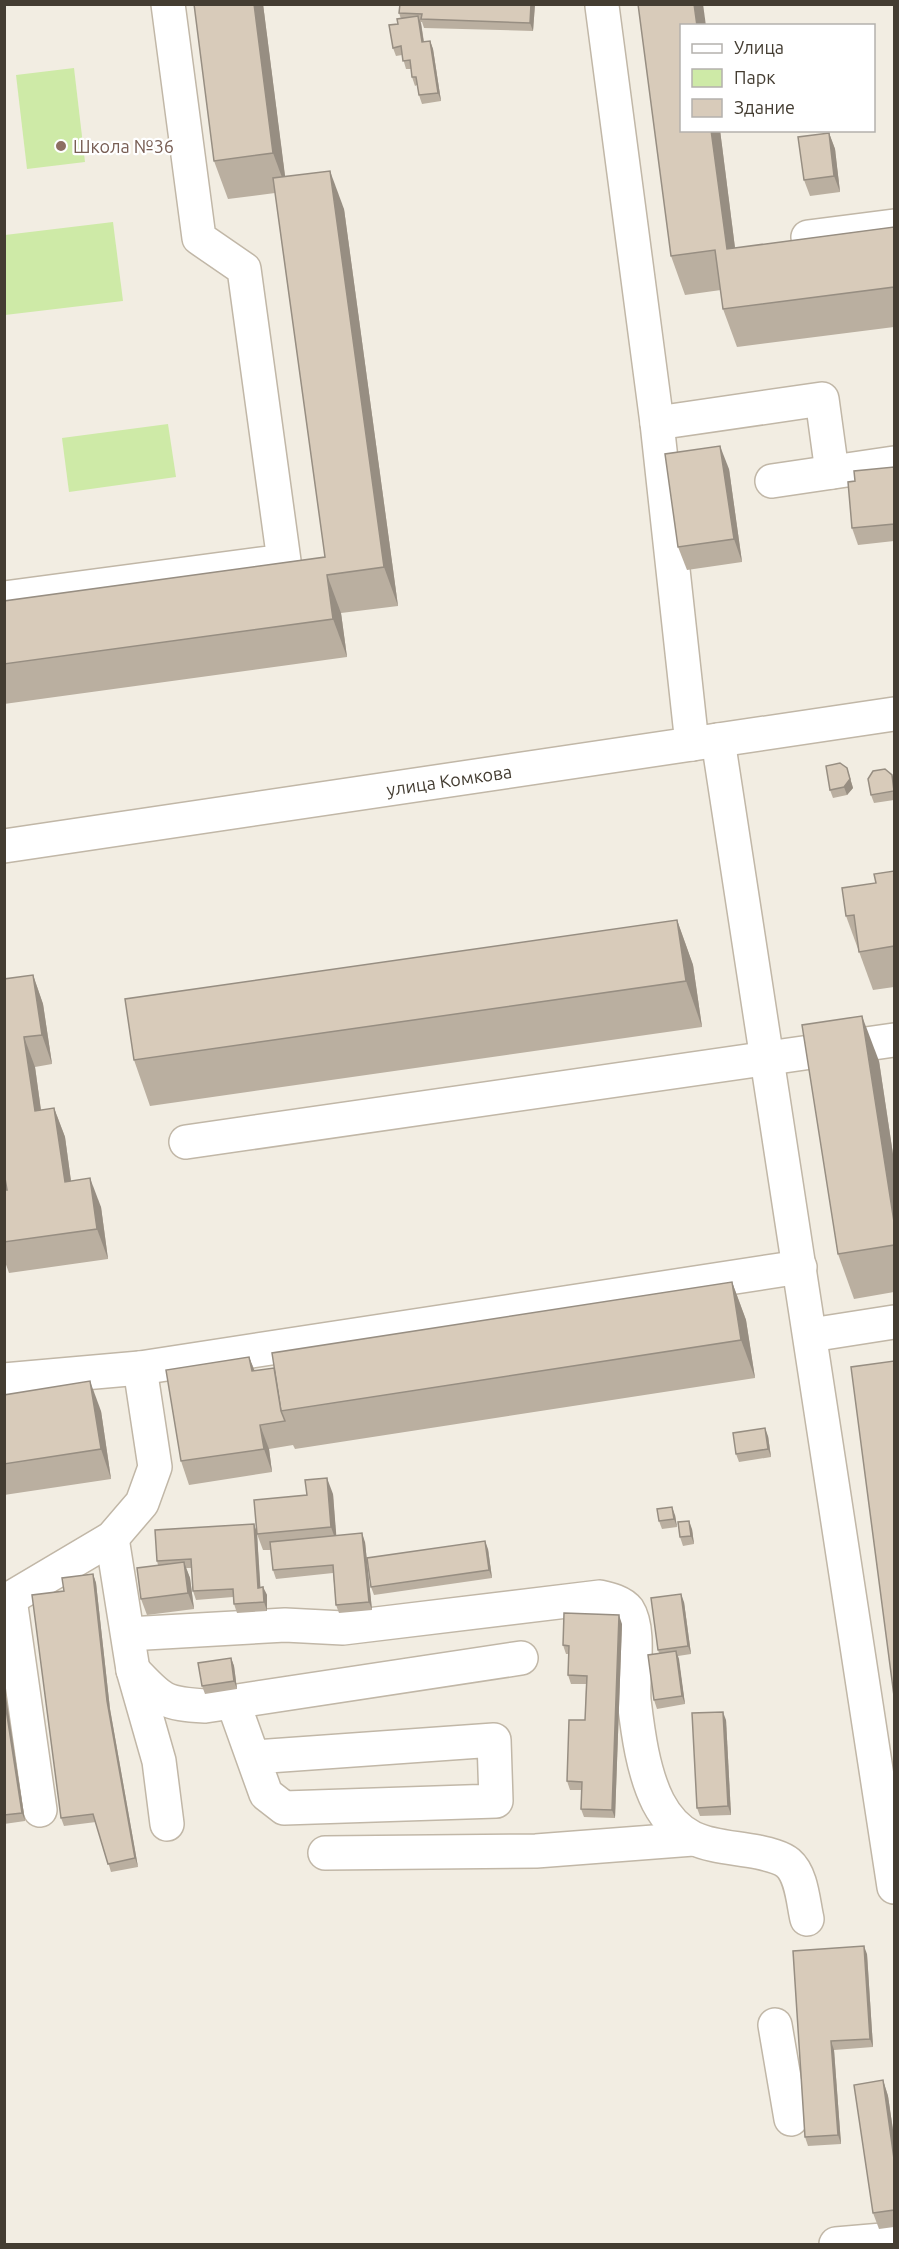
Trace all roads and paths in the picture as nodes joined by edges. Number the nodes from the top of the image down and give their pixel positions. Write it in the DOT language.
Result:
graph roads {
  1 [pos="168,4"];
  2 [pos="602,6"];
  3 [pos="894,226"];
  4 [pos="808,237"];
  5 [pos="657,423"];
  6 [pos="894,463"];
  7 [pos="832,472"];
  8 [pos="772,481"];
  9 [pos="4,598"];
  10 [pos="894,714"];
  11 [pos="705,742"];
  12 [pos="4,846"];
  13 [pos="894,1040"];
  14 [pos="768,1058"];
  15 [pos="186,1142"];
  16 [pos="800,1267"];
  17 [pos="894,1322"];
  18 [pos="811,1335"];
  19 [pos="140,1368"];
  20 [pos="4,1380"];
  21 [pos="112,1538"];
  22 [pos="7,1601"];
  23 [pos="128,1634"];
  24 [pos="521,1658"];
  25 [pos="133,1670"];
  26 [pos="233,1702"];
  27 [pos="254,1757"];
  28 [pos="40,1810"];
  29 [pos="167,1824"];
  30 [pos="693,1839"];
  31 [pos="325,1853"];
  32 [pos="894,1887"];
  33 [pos="807,1919"];
  34 [pos="775,2025"];
  35 [pos="791,2119"];
  36 [pos="894,2239"];
  37 [pos="836,2244"];
  1 -- 9 [label="street"];
  2 -- 5 [label="street"];
  3 -- 4 [label="street"];
  5 -- 7 [label="street"];
  5 -- 11 [label="street"];
  6 -- 7 [label="street"];
  7 -- 8 [label="street"];
  10 -- 11 [label="street, улица Комкова"];
  11 -- 12 [label="street, улица Комкова"];
  11 -- 14 [label="street"];
  13 -- 14 [label="street"];
  14 -- 15 [label="street"];
  14 -- 16 [label="street"];
  16 -- 18 [label="street"];
  16 -- 19 [label="street"];
  17 -- 18 [label="street"];
  18 -- 32 [label="street"];
  19 -- 20 [label="street"];
  19 -- 21 [label="street"];
  21 -- 22 [label="street"];
  21 -- 23 [label="street"];
  22 -- 28 [label="street"];
  23 -- 25 [label="street"];
  23 -- 30 [label="street"];
  24 -- 26 [label="street"];
  25 -- 26 [label="street"];
  25 -- 29 [label="street"];
  26 -- 27 [label="street"];
  27 -- 27 [label="street"];
  30 -- 31 [label="street"];
  30 -- 33 [label="street"];
  34 -- 35 [label="street"];
  36 -- 37 [label="street"];
}
